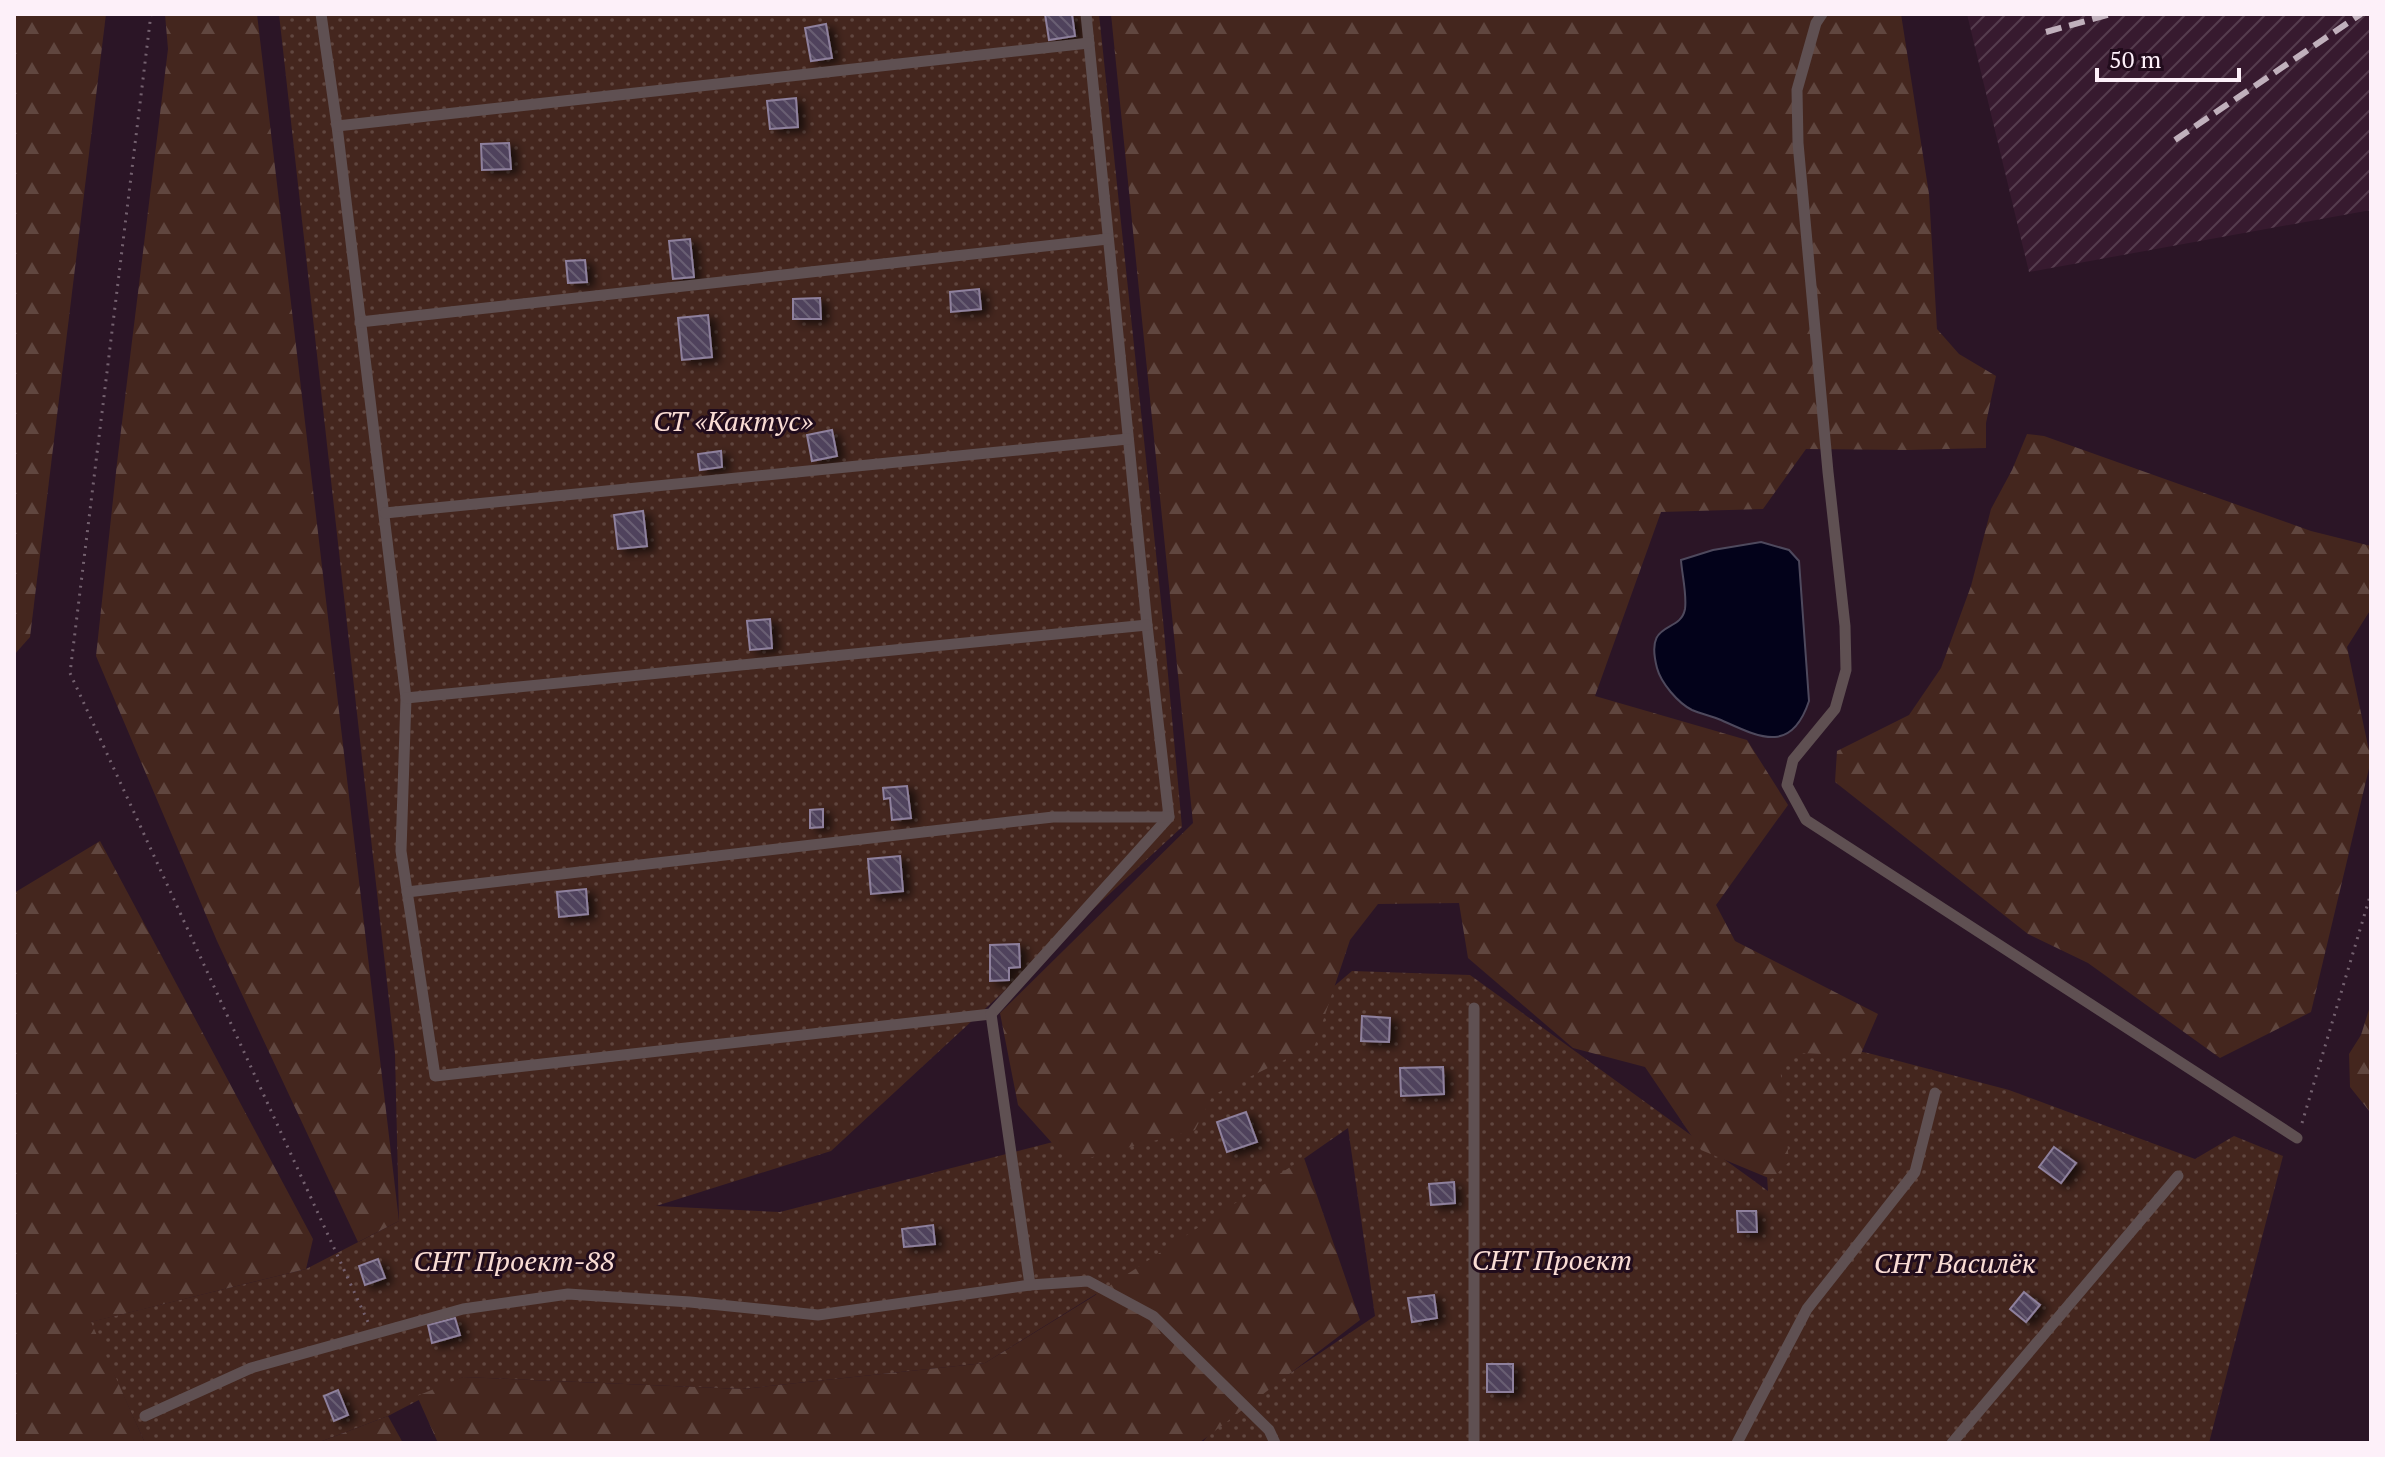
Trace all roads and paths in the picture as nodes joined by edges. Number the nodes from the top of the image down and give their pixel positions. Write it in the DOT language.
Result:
graph roads {
  1 [pos="151,14"];
  2 [pos="321,14"];
  3 [pos="1086,14"];
  4 [pos="1822,14"];
  5 [pos="1089,43"];
  6 [pos="337,126"];
  7 [pos="1108,239"];
  8 [pos="360,322"];
  9 [pos="1128,439"];
  10 [pos="385,513"];
  11 [pos="1147,625"];
  12 [pos="406,698"];
  13 [pos="1169,817"];
  14 [pos="407,892"];
  15 [pos="2371,893"];
  16 [pos="1474,1008"];
  17 [pos="991,1014"];
  18 [pos="1935,1093"];
  19 [pos="2297,1138"];
  20 [pos="2178,1176"];
  21 [pos="1030,1285"];
  22 [pos="373,1333"];
  23 [pos="145,1416"];
  24 [pos="1275,1443"];
  25 [pos="1474,1443"];
  26 [pos="1737,1443"];
  27 [pos="1952,1443"];
  1 -- 22 [label="path"];
  2 -- 6 [label="lane"];
  3 -- 5 [label="lane"];
  4 -- 19 [label="lane"];
  5 -- 6 [label="lane"];
  5 -- 7 [label="lane"];
  6 -- 8 [label="lane"];
  7 -- 8 [label="lane"];
  7 -- 9 [label="lane"];
  8 -- 10 [label="lane"];
  9 -- 10 [label="lane"];
  9 -- 11 [label="lane"];
  10 -- 12 [label="lane"];
  11 -- 12 [label="lane"];
  11 -- 13 [label="lane"];
  12 -- 14 [label="lane"];
  13 -- 14 [label="lane"];
  13 -- 17 [label="lane"];
  14 -- 17 [label="lane"];
  15 -- 19 [label="path"];
  16 -- 25 [label="lane"];
  17 -- 21 [label="lane"];
  18 -- 26 [label="lane"];
  20 -- 27 [label="lane"];
  21 -- 22 [label="lane"];
  21 -- 24 [label="lane"];
  22 -- 23 [label="lane"];
}
